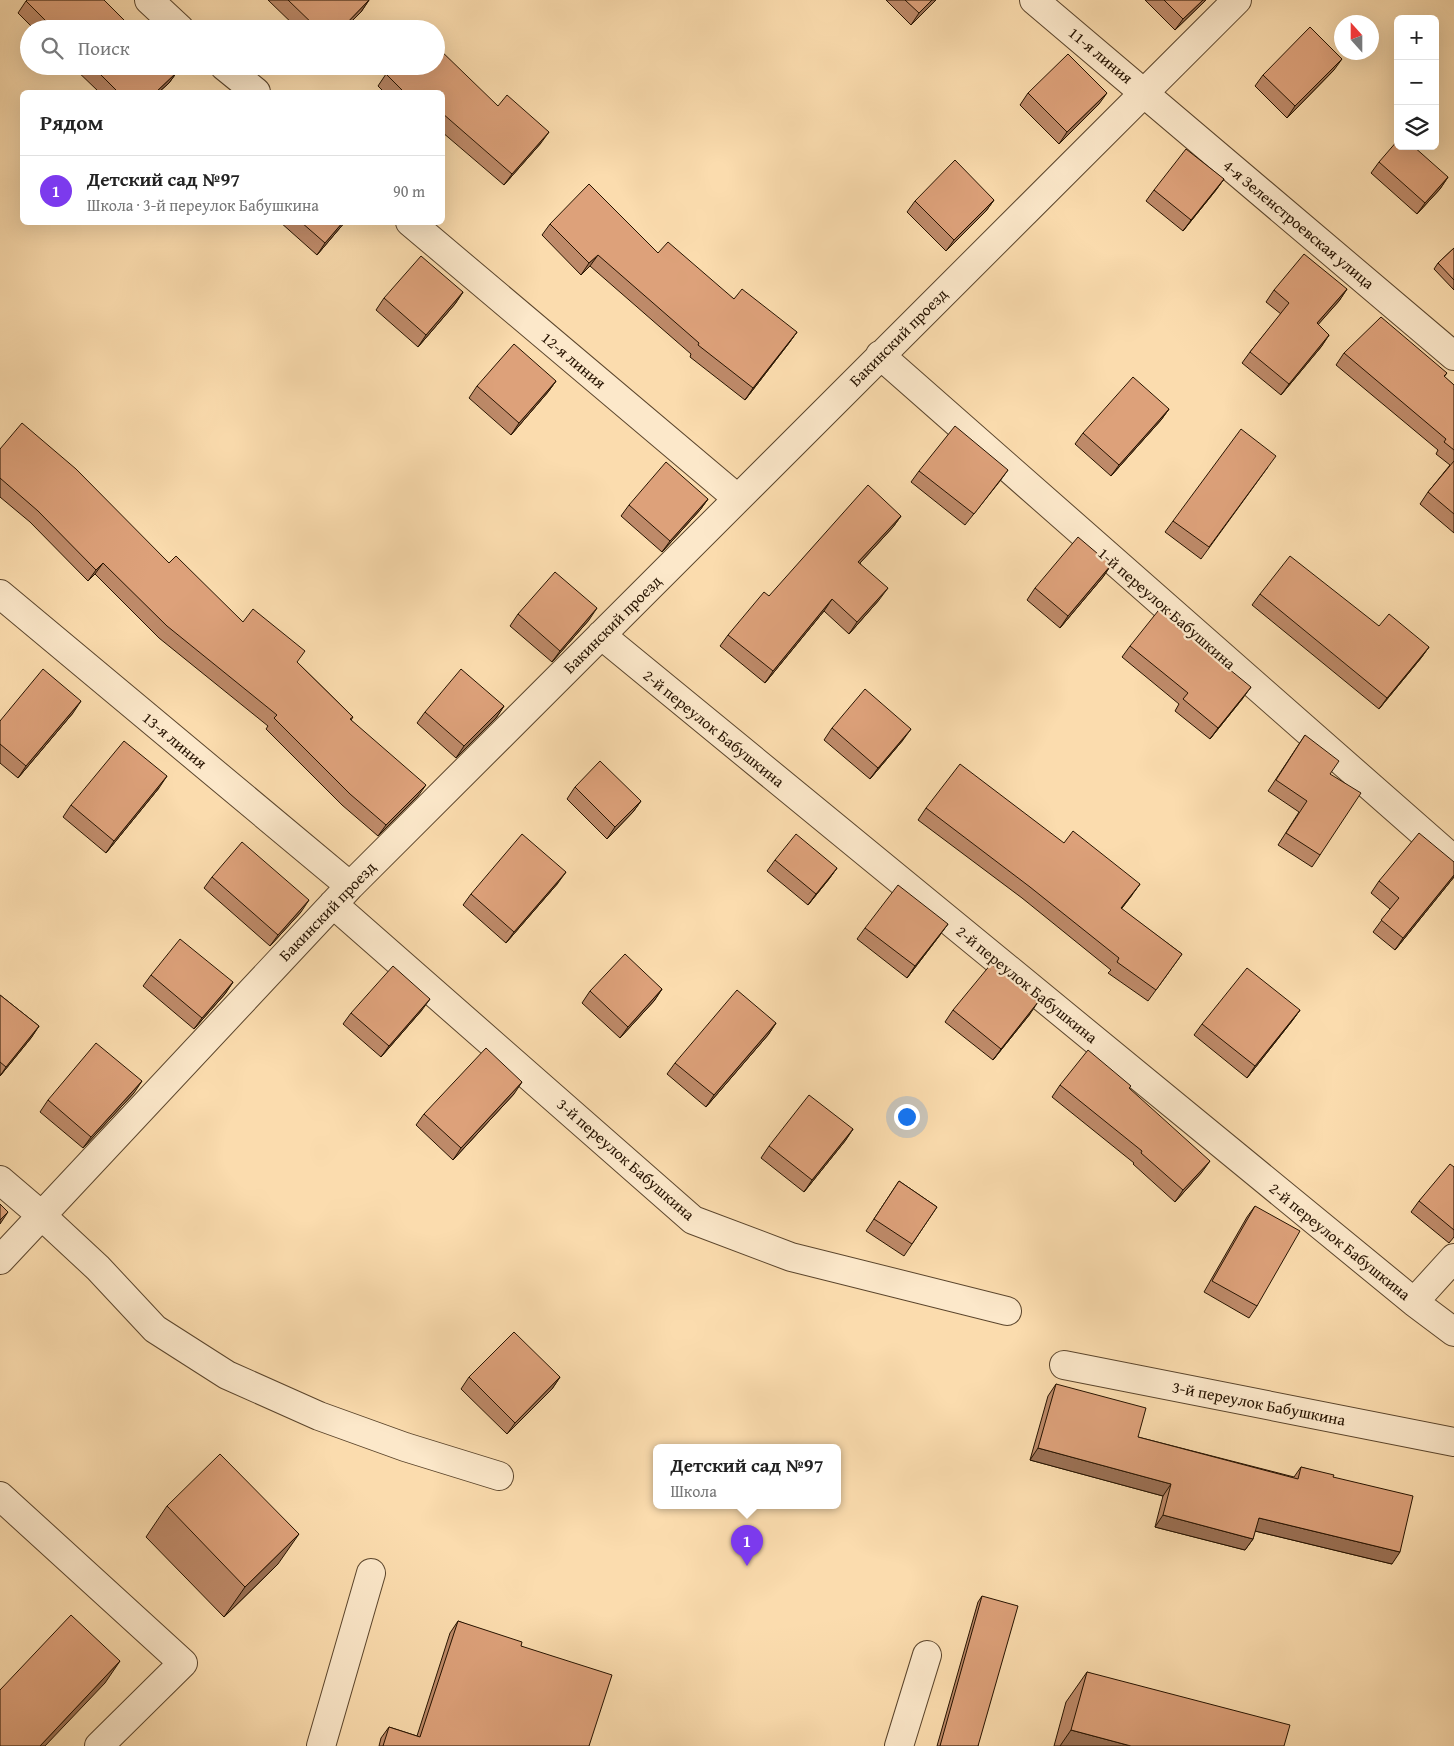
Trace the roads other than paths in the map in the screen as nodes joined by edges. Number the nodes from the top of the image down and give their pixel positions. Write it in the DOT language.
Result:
graph roads {
  1 [pos="149,0"];
  2 [pos="1034,0"];
  3 [pos="1237,0"];
  4 [pos="170,20"];
  5 [pos="235,75"];
  6 [pos="254,90"];
  7 [pos="1144,91"];
  8 [pos="414,225"];
  9 [pos="880,355"];
  10 [pos="1454,356"];
  11 [pos="737,498"];
  12 [pos="0,594"];
  13 [pos="601,635"];
  14 [pos="1454,860"];
  15 [pos="342,895"];
  16 [pos="0,1180"];
  17 [pos="41,1215"];
  18 [pos="1454,1258"];
  19 [pos="0,1260"];
  20 [pos="1414,1302"];
  21 [pos="1007,1311"];
  22 [pos="1454,1332"];
  23 [pos="1064,1365"];
  24 [pos="1454,1442"];
  25 [pos="500,1476"];
  26 [pos="0,1496"];
  27 [pos="371,1573"];
  28 [pos="927,1655"];
  29 [pos="99,1746"];
  30 [pos="321,1746"];
  31 [pos="899,1746"];
  1 -- 4 [label="street"];
  2 -- 7 [label="street, 11-я линия"];
  3 -- 7 [label="street, Бакинский проезд"];
  5 -- 6 [label="street"];
  7 -- 9 [label="street, Бакинский проезд"];
  7 -- 10 [label="street, 4-я Зеленстроевская улица"];
  8 -- 11 [label="street, 12-я линия"];
  9 -- 11 [label="street, Бакинский проезд"];
  9 -- 14 [label="street, 1-й переулок Бабушкина"];
  11 -- 13 [label="street, Бакинский проезд"];
  12 -- 15 [label="street, 13-я линия"];
  13 -- 15 [label="street, Бакинский проезд"];
  13 -- 20 [label="street, 2-й переулок Бабушкина"];
  15 -- 17 [label="street, Бакинский проезд"];
  15 -- 21 [label="street, 3-й переулок Бабушкина"];
  16 -- 17 [label="street"];
  17 -- 19 [label="street, Бакинский проезд"];
  17 -- 25 [label="street"];
  18 -- 20 [label="street"];
  20 -- 22 [label="street, 2-й переулок Бабушкина"];
  23 -- 24 [label="street, 3-й переулок Бабушкина"];
  26 -- 29 [label="street"];
  27 -- 30 [label="street"];
  28 -- 31 [label="street"];
}
